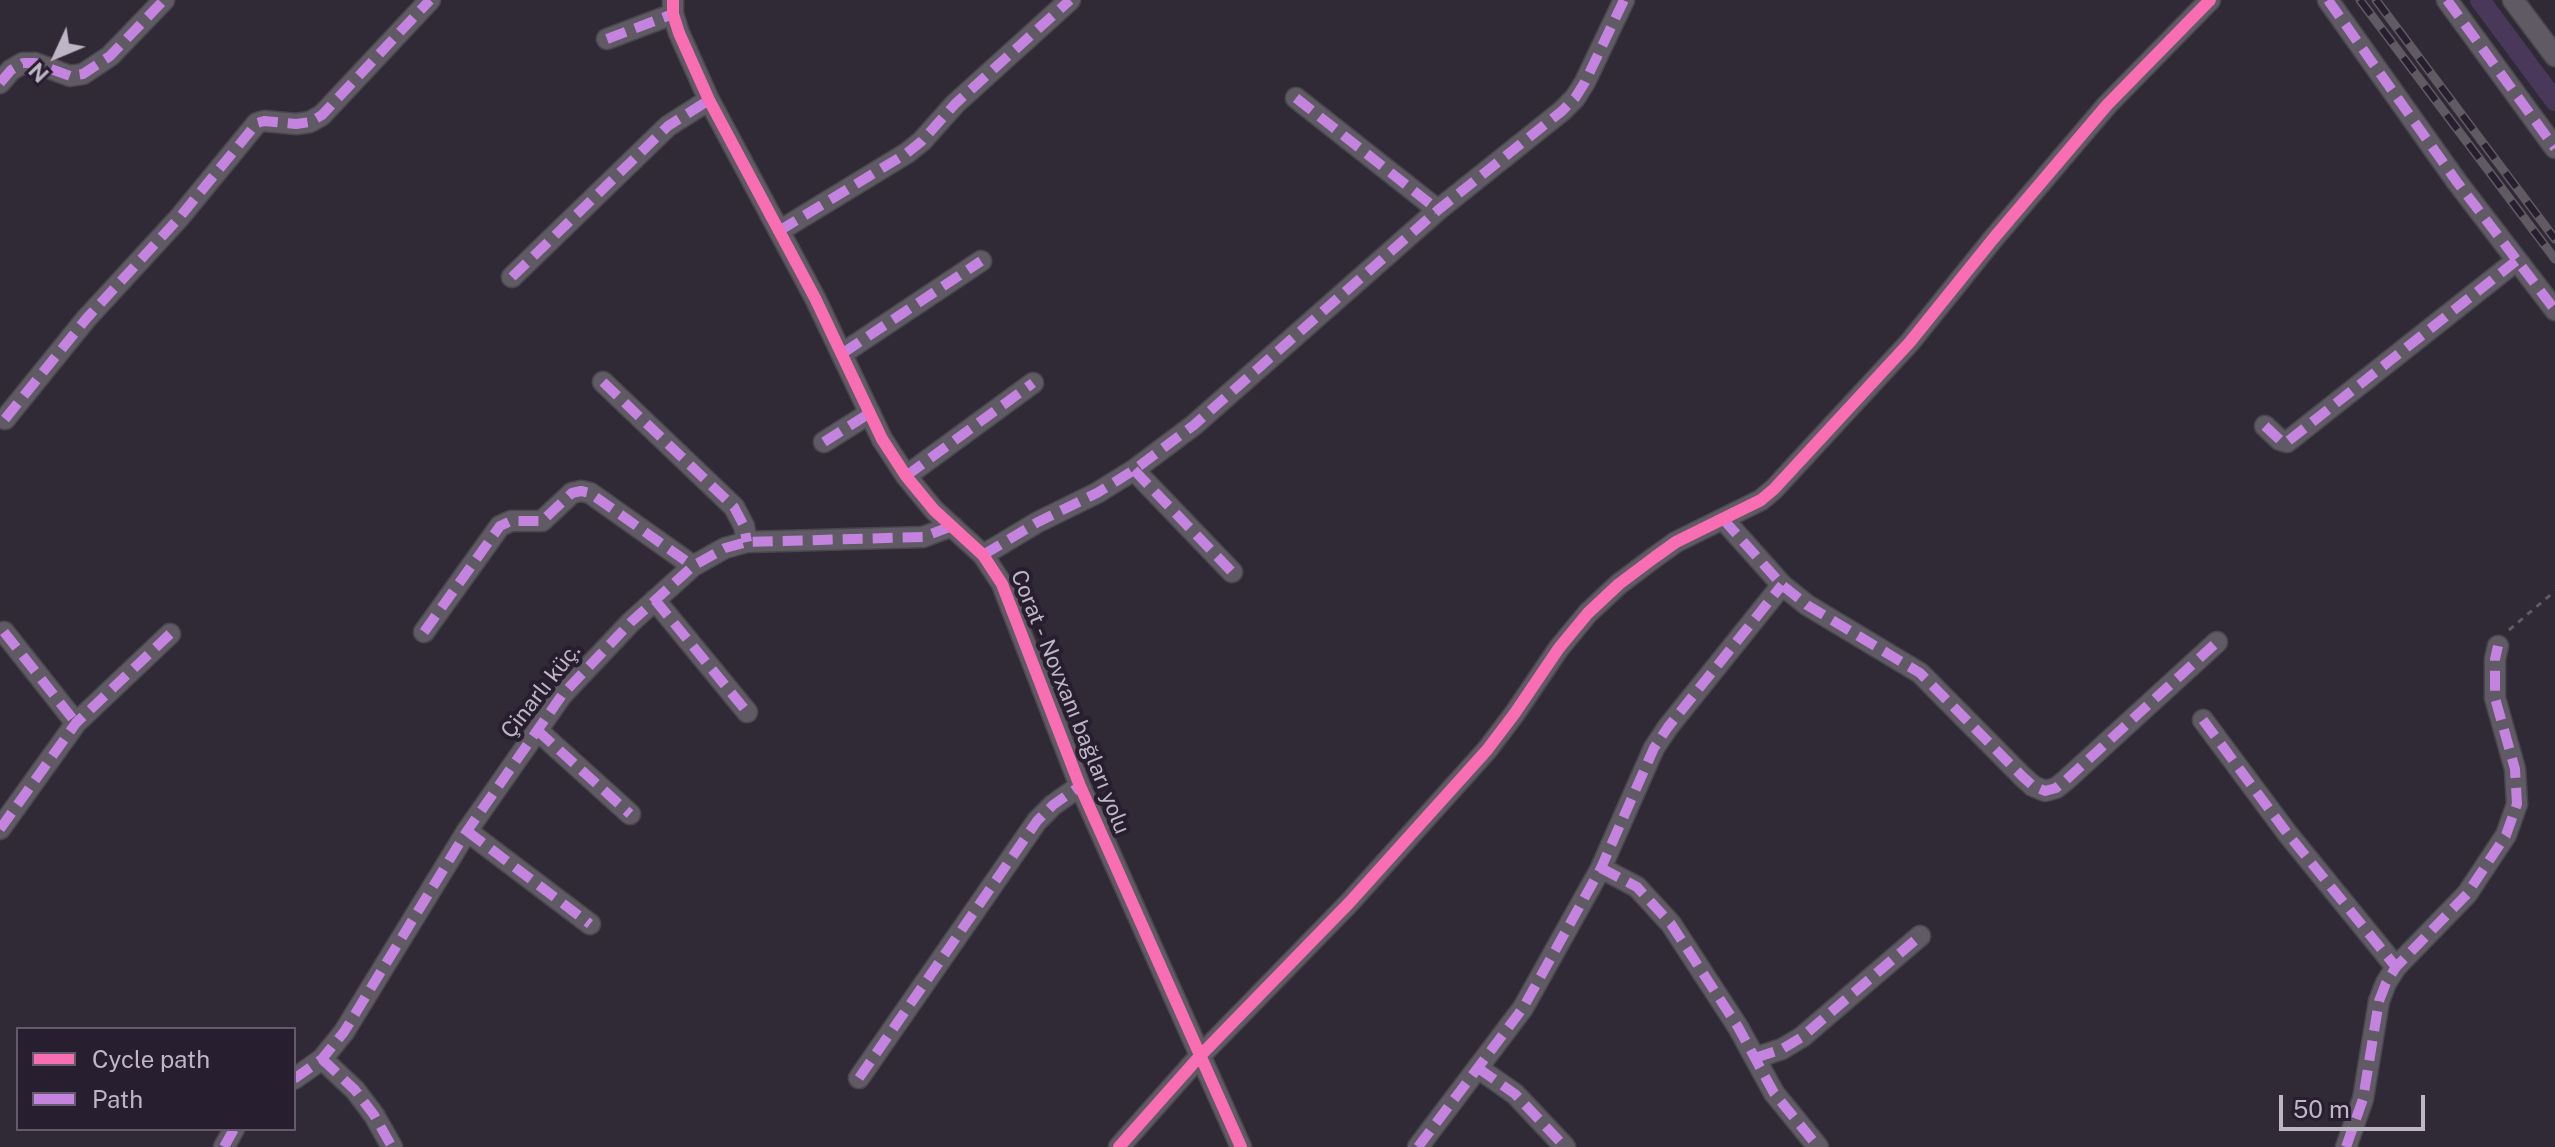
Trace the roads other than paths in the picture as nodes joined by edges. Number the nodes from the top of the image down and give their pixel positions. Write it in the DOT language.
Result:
graph roads {
  1 [pos="164,0"];
  2 [pos="430,0"];
  3 [pos="1070,0"];
  4 [pos="1624,0"];
  5 [pos="2210,0"];
  6 [pos="2328,0"];
  7 [pos="2447,0"];
  8 [pos="2513,0"];
  9 [pos="673,7"];
  10 [pos="607,39"];
  11 [pos="2555,56"];
  12 [pos="0,83"];
  13 [pos="1296,98"];
  14 [pos="709,100"];
  15 [pos="2555,148"];
  16 [pos="1438,210"];
  17 [pos="779,231"];
  18 [pos="981,261"];
  19 [pos="2516,261"];
  20 [pos="512,277"];
  21 [pos="2555,310"];
  22 [pos="843,353"];
  23 [pos="603,382"];
  24 [pos="1033,383"];
  25 [pos="870,413"];
  26 [pos="5,419"];
  27 [pos="2265,426"];
  28 [pos="824,442"];
  29 [pos="1134,470"];
  30 [pos="906,476"];
  31 [pos="1723,519"];
  32 [pos="952,526"];
  33 [pos="747,542"];
  34 [pos="983,555"];
  35 [pos="693,566"];
  36 [pos="1232,572"];
  37 [pos="1782,585"];
  38 [pos="655,600"];
  39 [pos="4,632"];
  40 [pos="424,632"];
  41 [pos="170,634"];
  42 [pos="2217,642"];
  43 [pos="2498,646"];
  44 [pos="747,712"];
  45 [pos="2203,720"];
  46 [pos="76,723"];
  47 [pos="537,730"];
  48 [pos="1080,786"];
  49 [pos="630,814"];
  50 [pos="0,829"];
  51 [pos="467,831"];
  52 [pos="1601,868"];
  53 [pos="590,924"];
  54 [pos="1920,936"];
  55 [pos="2396,967"];
  56 [pos="1199,1057"];
  57 [pos="1755,1058"];
  58 [pos="322,1059"];
  59 [pos="1478,1068"];
  60 [pos="296,1078"];
  61 [pos="859,1078"];
  62 [pos="392,1147"];
  63 [pos="1119,1147"];
  64 [pos="1241,1147"];
  65 [pos="1418,1147"];
  66 [pos="1565,1147"];
  67 [pos="1818,1147"];
  68 [pos="2346,1147"];
  1 -- 12 [label="street"];
  2 -- 26 [label="street"];
  3 -- 17 [label="street"];
  4 -- 16 [label="street"];
  5 -- 31 [label="street"];
  6 -- 19 [label="street"];
  7 -- 15 [label="street"];
  8 -- 11 [label="street"];
  9 -- 10 [label="street"];
  9 -- 14 [label="street, Corat - Novxanı bağları yolu"];
  13 -- 16 [label="street"];
  14 -- 17 [label="street, Corat - Novxanı bağları yolu"];
  14 -- 20 [label="street"];
  16 -- 29 [label="street"];
  17 -- 22 [label="street, Corat - Novxanı bağları yolu"];
  18 -- 22 [label="street"];
  19 -- 21 [label="street"];
  19 -- 27 [label="street"];
  22 -- 25 [label="street, Corat - Novxanı bağları yolu"];
  23 -- 33 [label="street"];
  24 -- 30 [label="street"];
  25 -- 28 [label="street"];
  25 -- 30 [label="street, Corat - Novxanı bağları yolu"];
  29 -- 34 [label="street"];
  29 -- 36 [label="street"];
  30 -- 32 [label="street, Corat - Novxanı bağları yolu"];
  31 -- 37 [label="street"];
  31 -- 56 [label="street"];
  32 -- 33 [label="street, Çinarlı küç."];
  32 -- 34 [label="street, Corat - Novxanı bağları yolu"];
  33 -- 35 [label="street, Çinarlı küç."];
  34 -- 48 [label="street, Corat - Novxanı bağları yolu"];
  35 -- 38 [label="street, Çinarlı küç."];
  35 -- 40 [label="street"];
  37 -- 42 [label="street"];
  37 -- 52 [label="street"];
  38 -- 44 [label="street"];
  38 -- 47 [label="street, Çinarlı küç."];
  39 -- 46 [label="street"];
  41 -- 46 [label="street"];
  43 -- 55 [label="street"];
  45 -- 55 [label="street"];
  46 -- 50 [label="street"];
  47 -- 49 [label="street"];
  47 -- 51 [label="street, Çinarlı küç."];
  48 -- 56 [label="street, Corat - Novxanı bağları yolu"];
  48 -- 61 [label="street"];
  51 -- 53 [label="street"];
  51 -- 58 [label="street, Çinarlı küç."];
  52 -- 57 [label="street"];
  52 -- 59 [label="street"];
  54 -- 57 [label="street"];
  55 -- 68 [label="street"];
  56 -- 63 [label="street"];
  56 -- 64 [label="street, Corat - Novxanı bağları yolu"];
  57 -- 67 [label="street"];
  58 -- 60 [label="street, Çinarlı küç."];
  58 -- 62 [label="street"];
  59 -- 65 [label="street"];
  59 -- 66 [label="street"];
}
